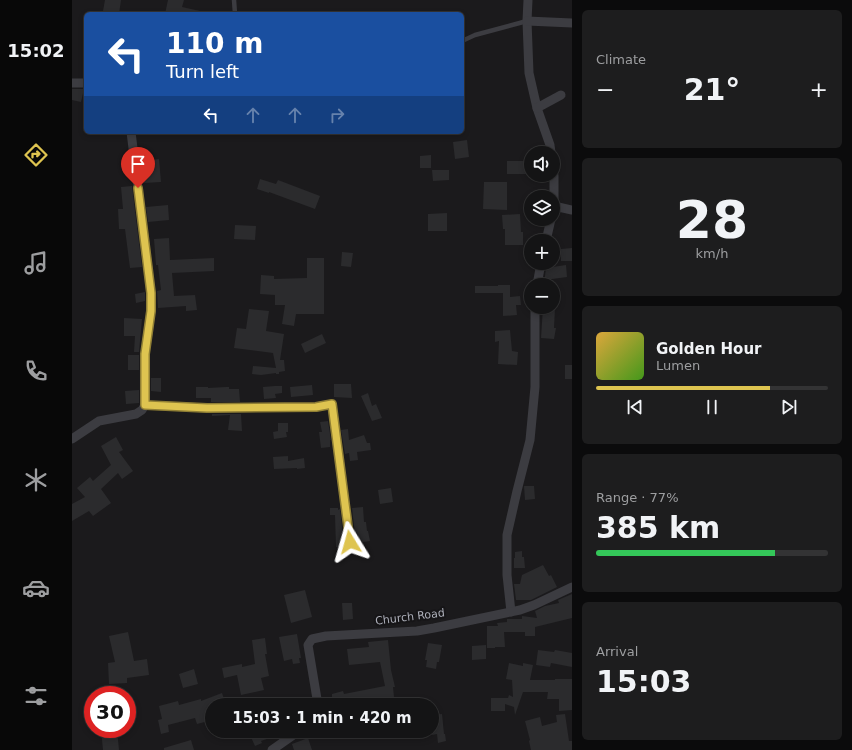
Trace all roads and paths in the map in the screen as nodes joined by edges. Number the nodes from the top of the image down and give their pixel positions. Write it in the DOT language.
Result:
graph roads {
  1 [pos="234,0"];
  2 [pos="528,0"];
  3 [pos="235,12"];
  4 [pos="526,21"];
  5 [pos="572,23"];
  6 [pos="464,40"];
  7 [pos="72,83"];
  8 [pos="84,83"];
  9 [pos="561,95"];
  10 [pos="537,108"];
  11 [pos="131,134"];
  12 [pos="550,146"];
  13 [pos="560,209"];
  14 [pos="572,210"];
  15 [pos="535,314"];
  16 [pos="145,405"];
  17 [pos="72,439"];
  18 [pos="350,542"];
  19 [pos="572,587"];
  20 [pos="512,612"];
  21 [pos="317,698"];
  22 [pos="289,738"];
  23 [pos="272,750"];
  1 -- 3 [label="lane"];
  2 -- 4 [label="street"];
  4 -- 5 [label="street"];
  4 -- 6 [label="lane"];
  4 -- 10 [label="street"];
  7 -- 8 [label="street"];
  9 -- 10 [label="street"];
  10 -- 12 [label="street"];
  11 -- 16 [label="street"];
  13 -- 14 [label="street"];
  15 -- 20 [label="street"];
  16 -- 17 [label="street"];
  16 -- 18 [label="street"];
  19 -- 20 [label="street, Church Road"];
  20 -- 21 [label="street, Church Road"];
  22 -- 23 [label="street"];
}
